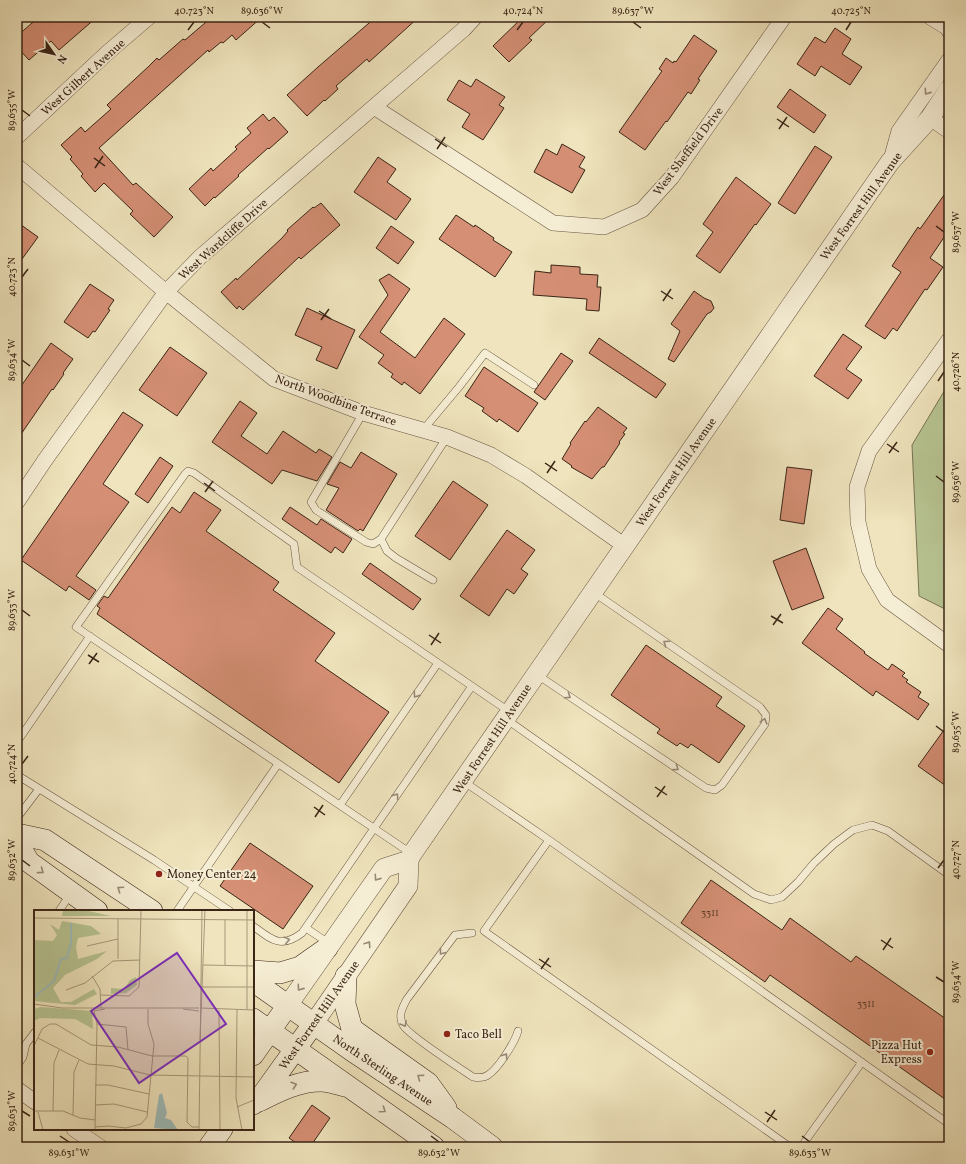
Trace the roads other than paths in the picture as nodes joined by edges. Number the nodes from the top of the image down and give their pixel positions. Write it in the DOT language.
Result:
graph roads {
  1 [pos="149,17"];
  2 [pos="475,17"];
  3 [pos="784,17"];
  4 [pos="930,17"];
  5 [pos="949,31"];
  6 [pos="949,60"];
  7 [pos="949,89"];
  8 [pos="374,107"];
  9 [pos="930,118"];
  10 [pos="949,131"];
  11 [pos="17,137"];
  12 [pos="890,162"];
  13 [pos="17,166"];
  14 [pos="166,292"];
  15 [pos="949,340"];
  16 [pos="534,385"];
  17 [pos="363,413"];
  18 [pos="423,430"];
  19 [pos="447,437"];
  20 [pos="17,502"];
  21 [pos="381,539"];
  22 [pos="625,546"];
  23 [pos="433,580"];
  24 [pos="593,592"];
  25 [pos="90,636"];
  26 [pos="949,645"];
  27 [pos="438,663"];
  28 [pos="536,674"];
  29 [pos="472,686"];
  30 [pos="508,715"];
  31 [pos="17,742"];
  32 [pos="278,764"];
  33 [pos="17,775"];
  34 [pos="463,781"];
  35 [pos="39,789"];
  36 [pos="340,805"];
  37 [pos="17,818"];
  38 [pos="374,828"];
  39 [pos="17,834"];
  40 [pos="549,840"];
  41 [pos="17,842"];
  42 [pos="410,857"];
  43 [pos="949,875"];
  44 [pos="194,886"];
  45 [pos="71,893"];
  46 [pos="60,910"];
  47 [pos="96,910"];
  48 [pos="150,910"];
  49 [pos="178,910"];
  50 [pos="229,910"];
  51 [pos="254,927"];
  52 [pos="306,928"];
  53 [pos="472,933"];
  54 [pos="329,946"];
  55 [pos="254,971"];
  56 [pos="346,976"];
  57 [pos="254,982"];
  58 [pos="288,1005"];
  59 [pos="254,1020"];
  60 [pos="314,1023"];
  61 [pos="270,1031"];
  62 [pos="518,1031"];
  63 [pos="34,1033"];
  64 [pos="296,1049"];
  65 [pos="254,1054"];
  66 [pos="862,1062"];
  67 [pos="17,1066"];
  68 [pos="351,1087"];
  69 [pos="17,1089"];
  70 [pos="34,1101"];
  71 [pos="256,1103"];
  72 [pos="453,1118"];
  73 [pos="949,1124"];
  74 [pos="75,1130"];
  75 [pos="221,1130"];
  76 [pos="100,1147"];
  77 [pos="209,1147"];
  78 [pos="434,1147"];
  79 [pos="492,1147"];
  80 [pos="790,1147"];
  81 [pos="801,1147"];
  1 -- 11 [label="street, West Gilbert Avenue"];
  2 -- 8 [label="street, West Wardcliffe Drive"];
  3 -- 8 [label="street, West Sheffield Drive"];
  4 -- 5 [label="street"];
  6 -- 12 [label="street, one-way"];
  7 -- 9 [label="street, West Forrest Hill Avenue"];
  8 -- 14 [label="street, West Wardcliffe Drive"];
  9 -- 10 [label="street"];
  9 -- 12 [label="street, West Forrest Hill Avenue"];
  12 -- 22 [label="street, West Forrest Hill Avenue"];
  13 -- 14 [label="street, North Woodbine Terrace"];
  14 -- 17 [label="street, North Woodbine Terrace"];
  14 -- 20 [label="street, West Wardcliffe Drive"];
  15 -- 26 [label="street"];
  16 -- 18 [label="lane"];
  17 -- 18 [label="street, North Woodbine Terrace"];
  17 -- 21 [label="lane"];
  18 -- 19 [label="street, North Woodbine Terrace"];
  19 -- 21 [label="lane"];
  19 -- 22 [label="street, North Woodbine Terrace"];
  21 -- 23 [label="lane"];
  22 -- 24 [label="street, West Forrest Hill Avenue"];
  24 -- 28 [label="street, West Forrest Hill Avenue"];
  28 -- 24 [label="lane, one-way"];
  25 -- 27 [label="lane"];
  25 -- 31 [label="lane"];
  25 -- 32 [label="lane"];
  27 -- 29 [label="lane"];
  27 -- 36 [label="lane, one-way"];
  28 -- 30 [label="street, West Forrest Hill Avenue"];
  29 -- 30 [label="lane"];
  38 -- 29 [label="lane, one-way"];
  30 -- 34 [label="street, West Forrest Hill Avenue"];
  30 -- 43 [label="lane"];
  32 -- 36 [label="lane"];
  32 -- 44 [label="lane"];
  33 -- 35 [label="lane"];
  34 -- 40 [label="lane"];
  34 -- 42 [label="street, West Forrest Hill Avenue"];
  35 -- 37 [label="lane"];
  35 -- 44 [label="lane"];
  36 -- 38 [label="lane"];
  38 -- 42 [label="lane"];
  38 -- 52 [label="lane"];
  48 -- 39 [label="main road, one-way"];
  40 -- 66 [label="lane"];
  40 -- 80 [label="lane"];
  41 -- 45 [label="main road, one-way"];
  42 -- 54 [label="street, one-way"];
  56 -- 42 [label="street, West Forrest Hill Avenue, one-way"];
  44 -- 49 [label="lane"];
  44 -- 50 [label="lane"];
  45 -- 46 [label="lane"];
  45 -- 47 [label="main road"];
  51 -- 52 [label="lane, one-way"];
  52 -- 54 [label="lane"];
  53 -- 62 [label="lane, one-way"];
  54 -- 55 [label="main road"];
  54 -- 58 [label="street, one-way"];
  56 -- 60 [label="street, West Forrest Hill Avenue"];
  72 -- 56 [label="main road, one-way"];
  57 -- 58 [label="main road, North Sterling Avenue"];
  58 -- 60 [label="main road, North Sterling Avenue"];
  58 -- 61 [label="main road"];
  59 -- 61 [label="main road"];
  60 -- 64 [label="main road, West Forrest Hill Avenue"];
  60 -- 72 [label="main road, North Sterling Avenue"];
  61 -- 64 [label="main road"];
  61 -- 65 [label="main road"];
  63 -- 67 [label="lane"];
  64 -- 68 [label="main road"];
  64 -- 71 [label="main road, West Forrest Hill Avenue"];
  66 -- 73 [label="lane"];
  66 -- 81 [label="lane"];
  71 -- 68 [label="main road, one-way"];
  68 -- 78 [label="main road, one-way"];
  69 -- 70 [label="street"];
  72 -- 79 [label="main road, North Sterling Avenue"];
  74 -- 76 [label="street"];
  75 -- 77 [label="main road"];
}
